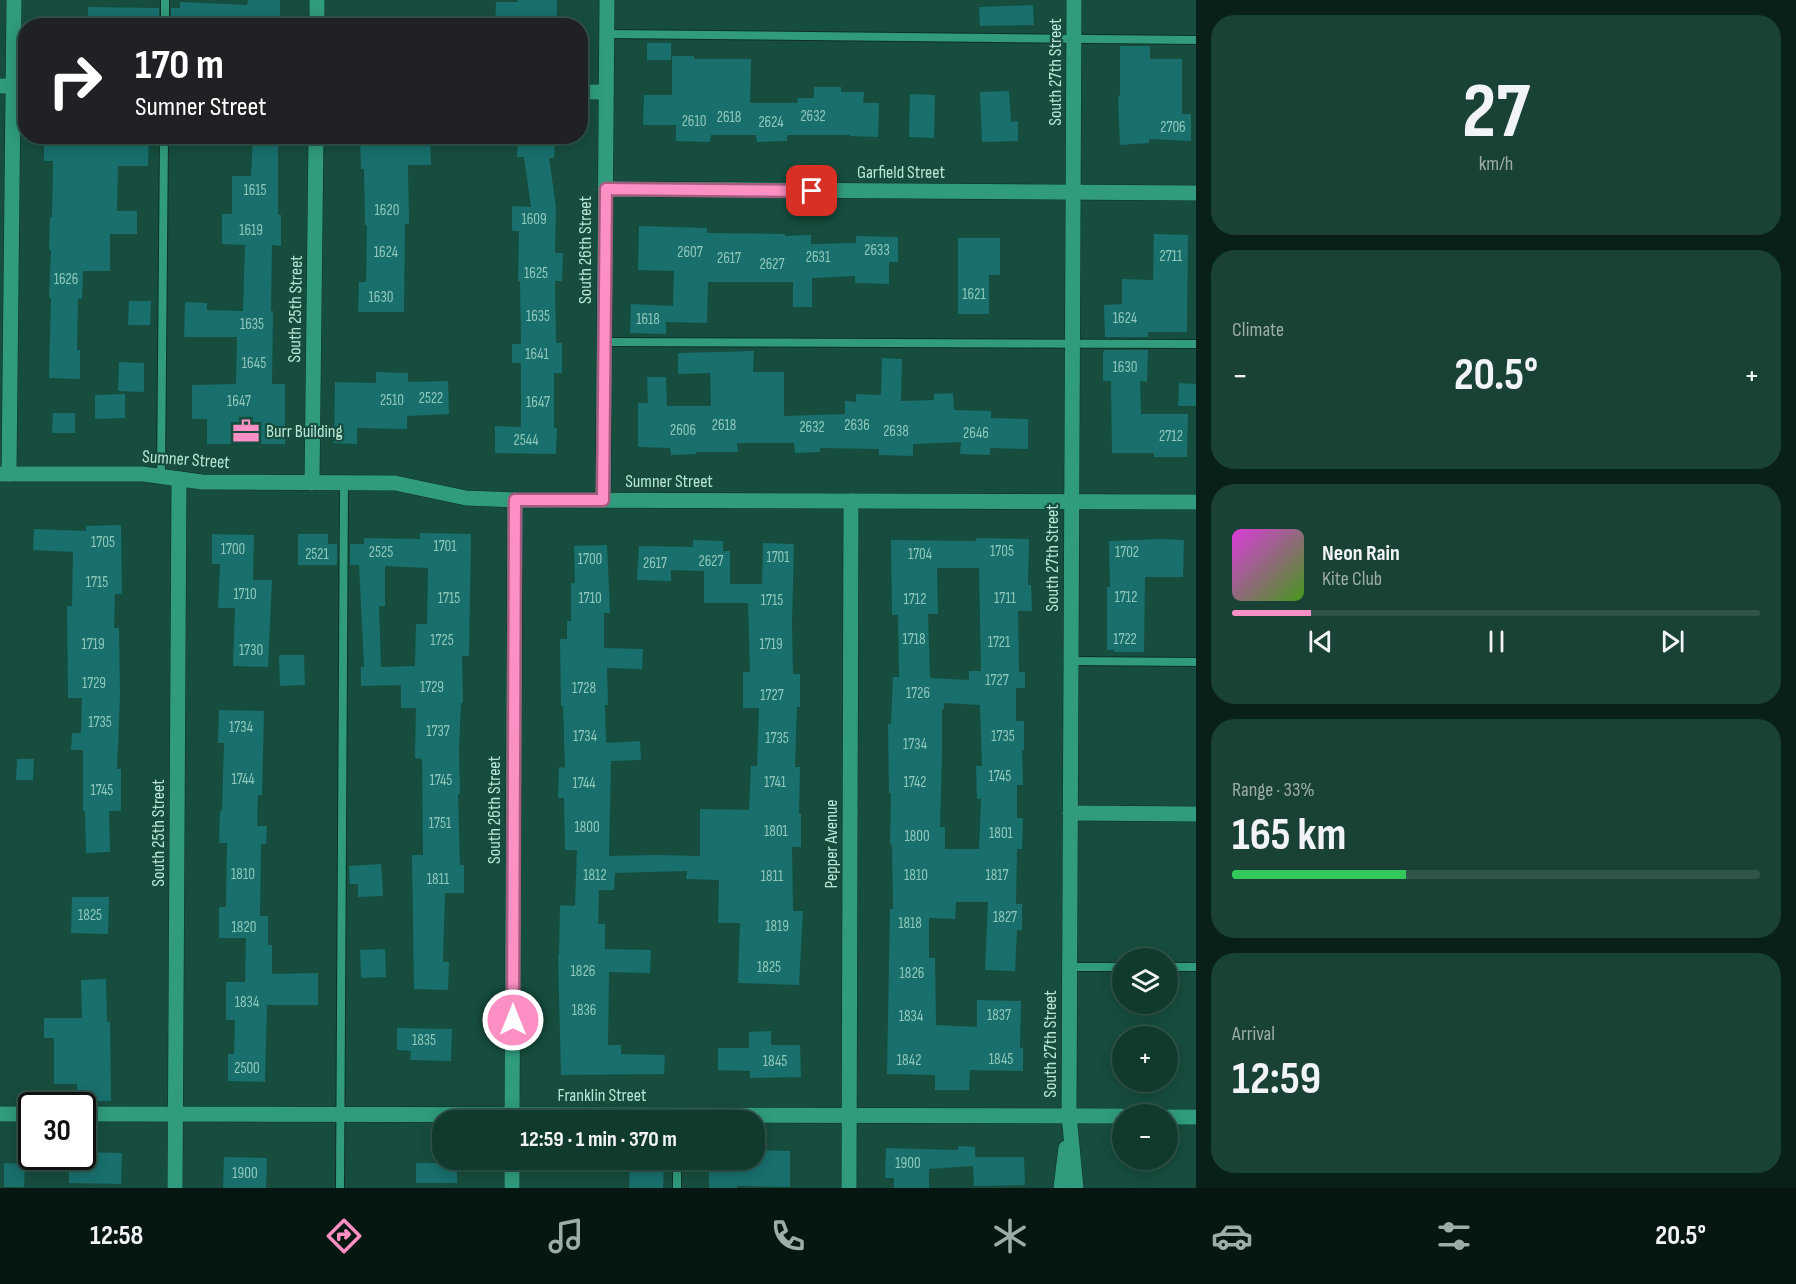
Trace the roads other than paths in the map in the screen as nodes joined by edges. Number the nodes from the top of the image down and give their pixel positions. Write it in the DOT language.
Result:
graph roads {
  1 [pos="14,0"];
  2 [pos="165,0"];
  3 [pos="317,0"];
  4 [pos="607,0"];
  5 [pos="1074,0"];
  6 [pos="165,18"];
  7 [pos="317,18"];
  8 [pos="606,33"];
  9 [pos="1074,39"];
  10 [pos="1196,39"];
  11 [pos="13,86"];
  12 [pos="588,92"];
  13 [pos="606,92"];
  14 [pos="164,144"];
  15 [pos="316,144"];
  16 [pos="606,189"];
  17 [pos="1074,192"];
  18 [pos="1196,193"];
  19 [pos="604,342"];
  20 [pos="1073,344"];
  21 [pos="1196,344"];
  22 [pos="5,474"];
  23 [pos="161,476"];
  24 [pos="178,479"];
  25 [pos="312,483"];
  26 [pos="344,483"];
  27 [pos="515,500"];
  28 [pos="603,500"];
  29 [pos="851,501"];
  30 [pos="1072,502"];
  31 [pos="1196,502"];
  32 [pos="1071,661"];
  33 [pos="1196,662"];
  34 [pos="1070,813"];
  35 [pos="1196,814"];
  36 [pos="1069,967"];
  37 [pos="1112,967"];
  38 [pos="1178,967"];
  39 [pos="1196,968"];
  40 [pos="512,1110"];
  41 [pos="0,1114"];
  42 [pos="18,1114"];
  43 [pos="96,1114"];
  44 [pos="176,1115"];
  45 [pos="340,1115"];
  46 [pos="849,1115"];
  47 [pos="1069,1115"];
  48 [pos="765,1116"];
  49 [pos="1112,1116"];
  50 [pos="432,1117"];
  51 [pos="1178,1117"];
  52 [pos="1196,1117"];
  53 [pos="512,1170"];
  54 [pos="677,1170"];
  55 [pos="175,1188"];
  56 [pos="340,1188"];
  57 [pos="512,1188"];
  58 [pos="677,1188"];
  59 [pos="849,1188"];
  60 [pos="1061,1188"];
  61 [pos="1076,1188"];
  1 -- 11 [label="street"];
  2 -- 6 [label="lane"];
  3 -- 7 [label="street"];
  4 -- 8 [label="street, South 26th Street"];
  5 -- 9 [label="street, South 27th Street"];
  8 -- 9 [label="lane"];
  8 -- 13 [label="street, South 26th Street"];
  9 -- 10 [label="lane"];
  9 -- 17 [label="street, South 27th Street"];
  11 -- 22 [label="street"];
  12 -- 13 [label="street"];
  13 -- 16 [label="street, South 26th Street"];
  14 -- 23 [label="lane"];
  15 -- 25 [label="street, South 25th Street"];
  16 -- 17 [label="street, Garfield Street"];
  16 -- 19 [label="street, South 26th Street"];
  17 -- 18 [label="street, Garfield Street"];
  17 -- 20 [label="street, South 27th Street"];
  19 -- 20 [label="lane"];
  19 -- 28 [label="street, South 26th Street"];
  20 -- 21 [label="lane"];
  20 -- 30 [label="street, South 27th Street"];
  22 -- 23 [label="street, Sumner Street"];
  23 -- 24 [label="street, Sumner Street"];
  24 -- 25 [label="street, Sumner Street"];
  24 -- 44 [label="street, South 25th Street"];
  25 -- 26 [label="street, Sumner Street"];
  26 -- 27 [label="street, Sumner Street"];
  26 -- 45 [label="lane"];
  27 -- 28 [label="street, Sumner Street"];
  27 -- 40 [label="street, South 26th Street"];
  28 -- 29 [label="street, Sumner Street"];
  29 -- 30 [label="street, Sumner Street"];
  29 -- 46 [label="street, Pepper Avenue"];
  30 -- 31 [label="street, Sumner Street"];
  30 -- 32 [label="street, South 27th Street"];
  32 -- 33 [label="lane"];
  32 -- 34 [label="street, South 27th Street"];
  34 -- 35 [label="street"];
  34 -- 36 [label="street, South 27th Street"];
  36 -- 37 [label="lane"];
  36 -- 47 [label="street, South 27th Street"];
  38 -- 39 [label="lane"];
  41 -- 42 [label="street"];
  43 -- 44 [label="street, Franklin Street"];
  44 -- 45 [label="street, Franklin Street"];
  44 -- 55 [label="street, South 25th Street"];
  45 -- 50 [label="street, Franklin Street"];
  45 -- 56 [label="lane"];
  46 -- 47 [label="street, Franklin Street"];
  46 -- 48 [label="street, Franklin Street"];
  46 -- 59 [label="street, Pepper Avenue"];
  47 -- 49 [label="street, Franklin Street"];
  47 -- 60 [label="street, South 27th Street"];
  47 -- 61 [label="street, South 27th Street"];
  51 -- 52 [label="street"];
  53 -- 57 [label="street"];
  54 -- 58 [label="lane"];
}
